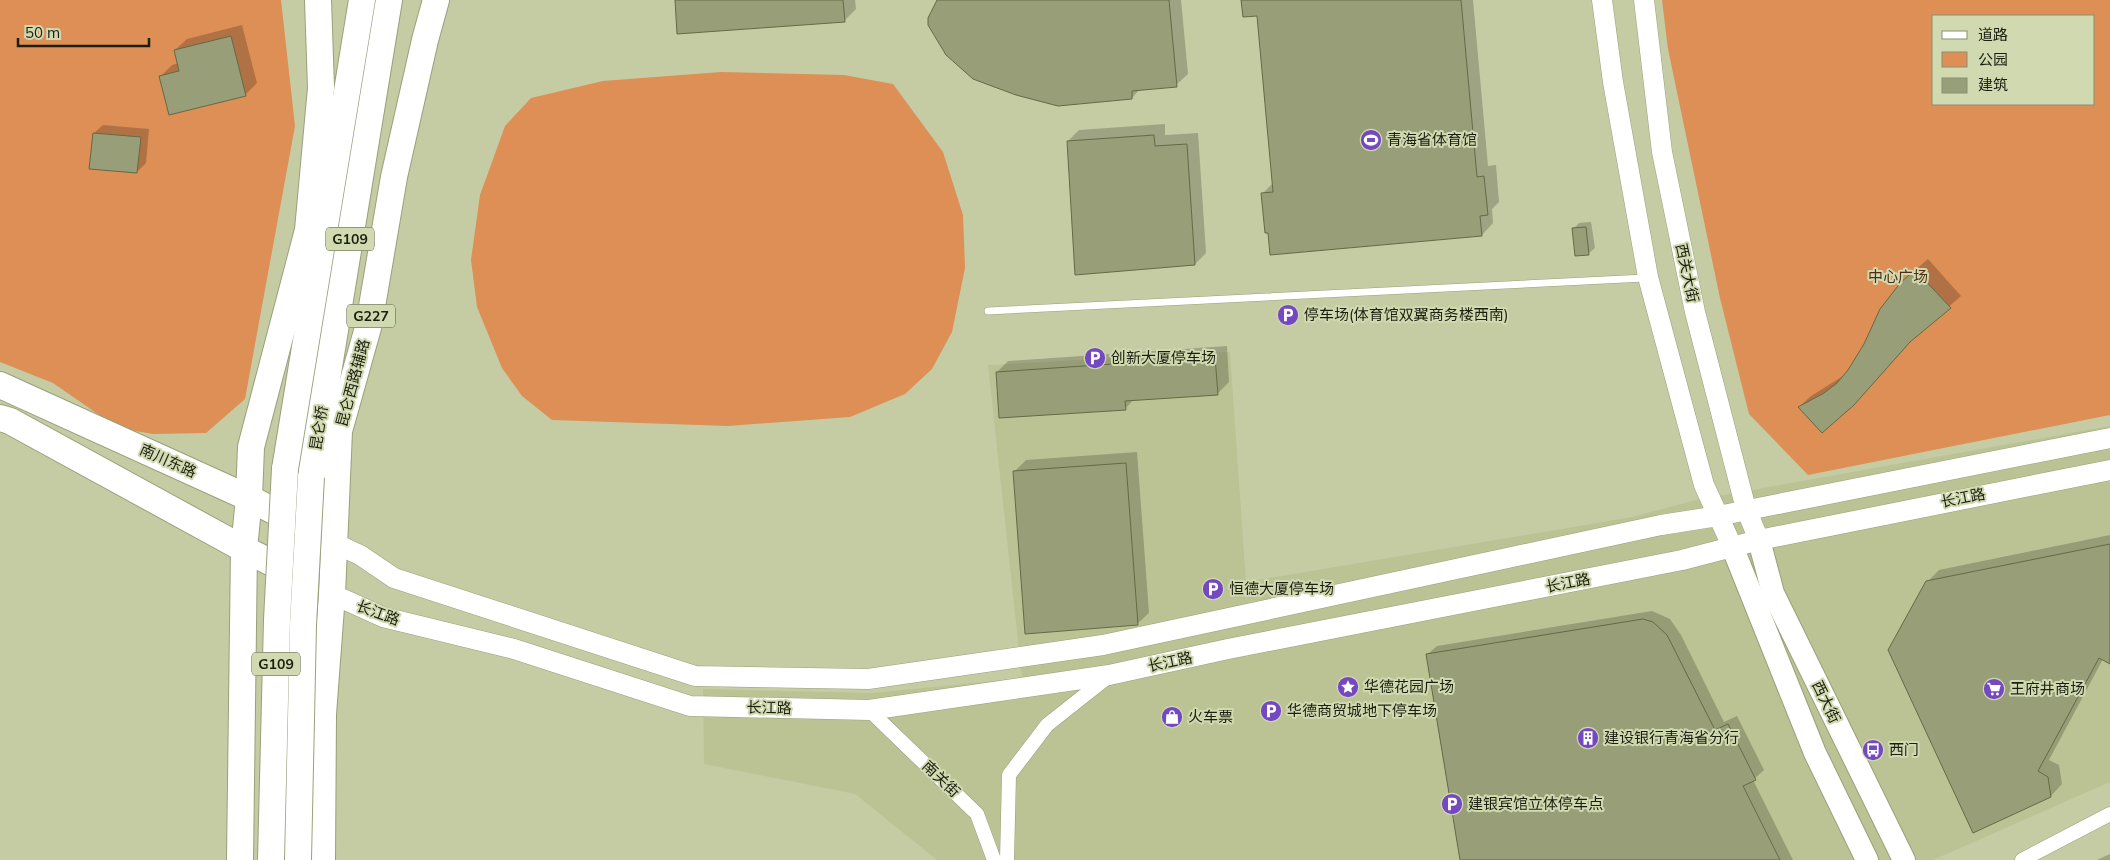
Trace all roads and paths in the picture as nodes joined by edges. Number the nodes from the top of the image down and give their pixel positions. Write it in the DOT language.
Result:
graph roads {
  1 [pos="318,0"];
  2 [pos="362,0"];
  3 [pos="389,0"];
  4 [pos="436,0"];
  5 [pos="1602,0"];
  6 [pos="1644,0"];
  7 [pos="1648,277"];
  8 [pos="988,311"];
  9 [pos="0,385"];
  10 [pos="0,418"];
  11 [pos="2110,438"];
  12 [pos="2110,470"];
  13 [pos="249,498"];
  14 [pos="1746,509"];
  15 [pos="1718,516"];
  16 [pos="1759,540"];
  17 [pos="334,543"];
  18 [pos="1732,546"];
  19 [pos="244,549"];
  20 [pos="332,594"];
  21 [pos="1109,675"];
  22 [pos="869,710"];
  23 [pos="2110,814"];
  24 [pos="240,860"];
  25 [pos="271,860"];
  26 [pos="298,860"];
  27 [pos="322,860"];
  28 [pos="994,860"];
  29 [pos="1007,860"];
  30 [pos="1867,860"];
  31 [pos="1904,860"];
  32 [pos="2022,860"];
  1 -- 13 [label="highway"];
  2 -- 25 [label="highway, 昆仑桥 / G109, bridge"];
  3 -- 26 [label="highway, 昆仑桥 / G109, bridge"];
  4 -- 17 [label="highway, 昆仑西路辅路 / G227"];
  5 -- 7 [label="main road"];
  6 -- 14 [label="main road, 西关大街"];
  7 -- 8 [label="lane"];
  7 -- 15 [label="main road"];
  9 -- 13 [label="highway, 南川东路"];
  10 -- 19 [label="highway"];
  11 -- 14 [label="main road, 长江路"];
  12 -- 16 [label="main road, 长江路"];
  13 -- 17 [label="highway, 南川东路"];
  13 -- 19 [label="highway"];
  14 -- 15 [label="main road, 长江路"];
  14 -- 16 [label="main road, 西关大街"];
  15 -- 17 [label="main road, 长江路"];
  15 -- 18 [label="main road"];
  16 -- 18 [label="main road, 长江路"];
  16 -- 31 [label="main road, 西大街"];
  17 -- 20 [label="highway, 昆仑西路辅路 / G227"];
  18 -- 21 [label="main road, 长江路"];
  18 -- 30 [label="main road, 西大街"];
  19 -- 20 [label="highway, 长江路"];
  19 -- 24 [label="highway"];
  20 -- 22 [label="main road, 长江路"];
  20 -- 27 [label="highway, 昆仑西路辅路"];
  21 -- 22 [label="main road, 长江路"];
  21 -- 29 [label="street"];
  22 -- 28 [label="street, 南关街"];
  23 -- 32 [label="street"];
}
